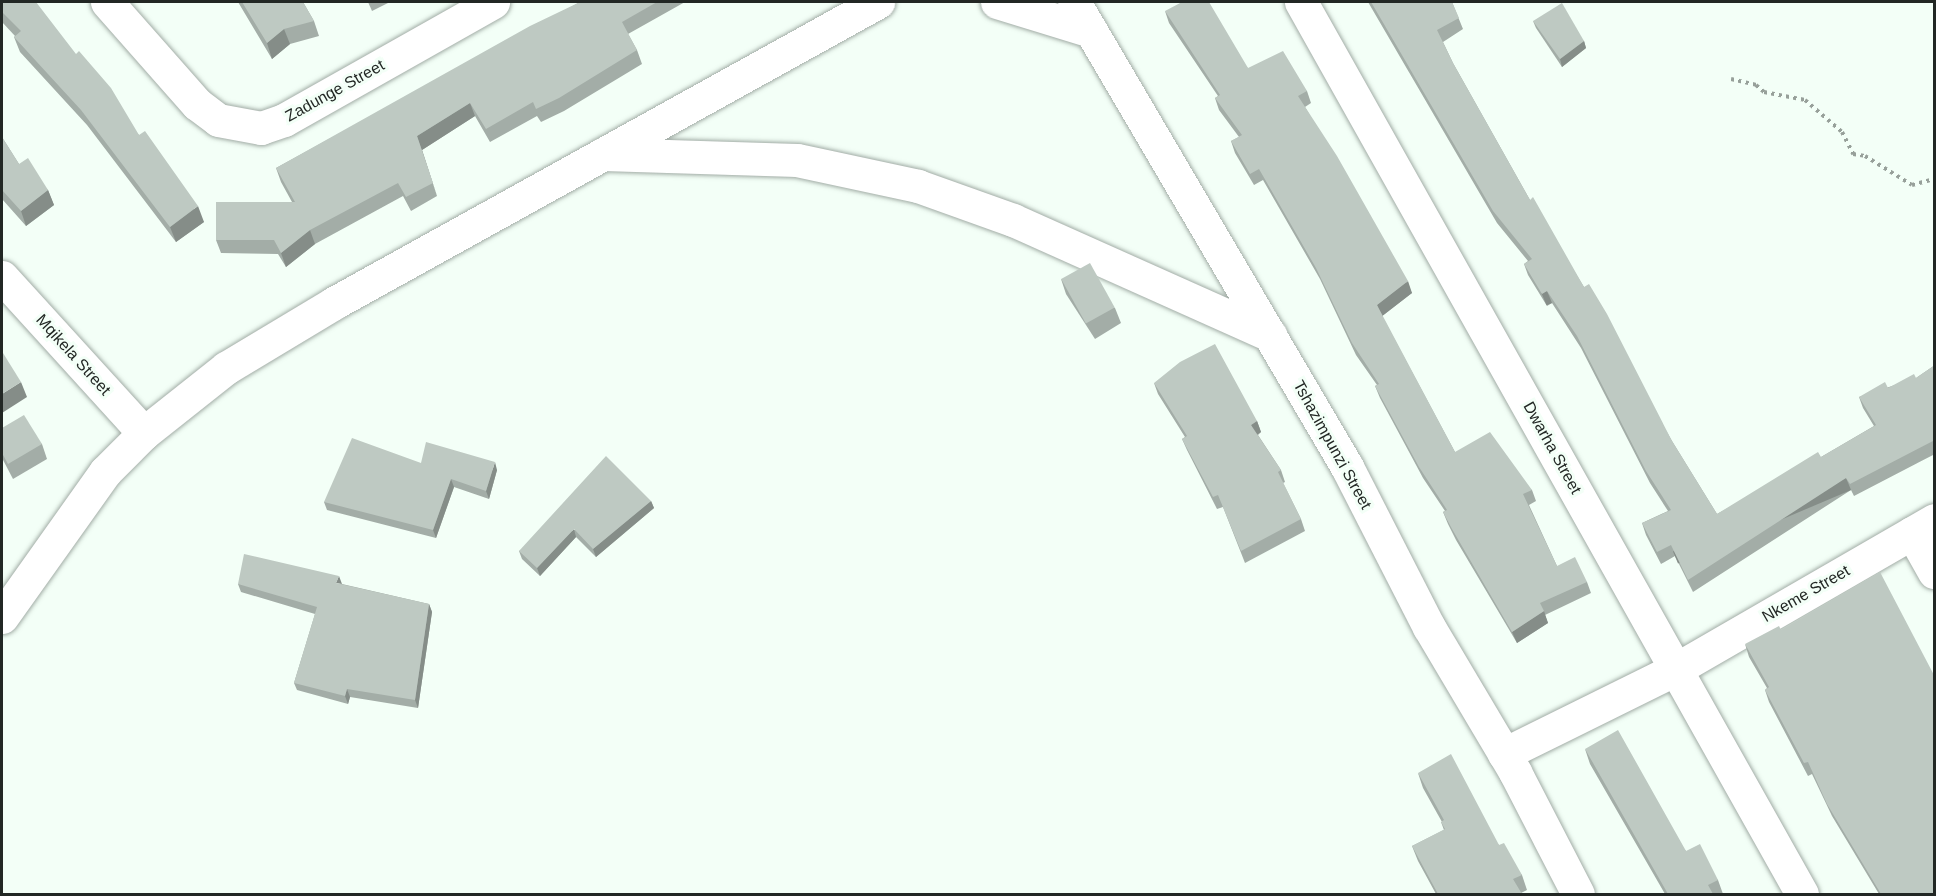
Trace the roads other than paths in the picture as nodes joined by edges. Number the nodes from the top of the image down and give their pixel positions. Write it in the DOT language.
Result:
graph roads {
  1 [pos="107,2"];
  2 [pos="493,2"];
  3 [pos="878,2"];
  4 [pos="997,2"];
  5 [pos="1074,2"];
  6 [pos="1301,2"];
  7 [pos="1091,31"];
  8 [pos="601,154"];
  9 [pos="2,277"];
  10 [pos="1270,335"];
  11 [pos="144,433"];
  12 [pos="1923,526"];
  13 [pos="1935,572"];
  14 [pos="2,617"];
  15 [pos="1678,668"];
  16 [pos="1504,754"];
  17 [pos="1578,894"];
  18 [pos="1802,894"];
  1 -- 2 [label="street, Zadunge Street"];
  3 -- 8 [label="street"];
  4 -- 7 [label="street"];
  5 -- 7 [label="street, Tshazimpunzi Street"];
  6 -- 15 [label="street, Dwarha Street"];
  7 -- 10 [label="street, Tshazimpunzi Street"];
  8 -- 10 [label="street"];
  8 -- 11 [label="street"];
  9 -- 11 [label="street, Mqikela Street"];
  10 -- 16 [label="street, Tshazimpunzi Street"];
  11 -- 14 [label="street"];
  12 -- 13 [label="street"];
  12 -- 15 [label="street, Nkeme Street"];
  15 -- 16 [label="street, Nkeme Street"];
  15 -- 18 [label="street, Dwarha Street"];
  16 -- 17 [label="street, Tshazimpunzi Street"];
}
